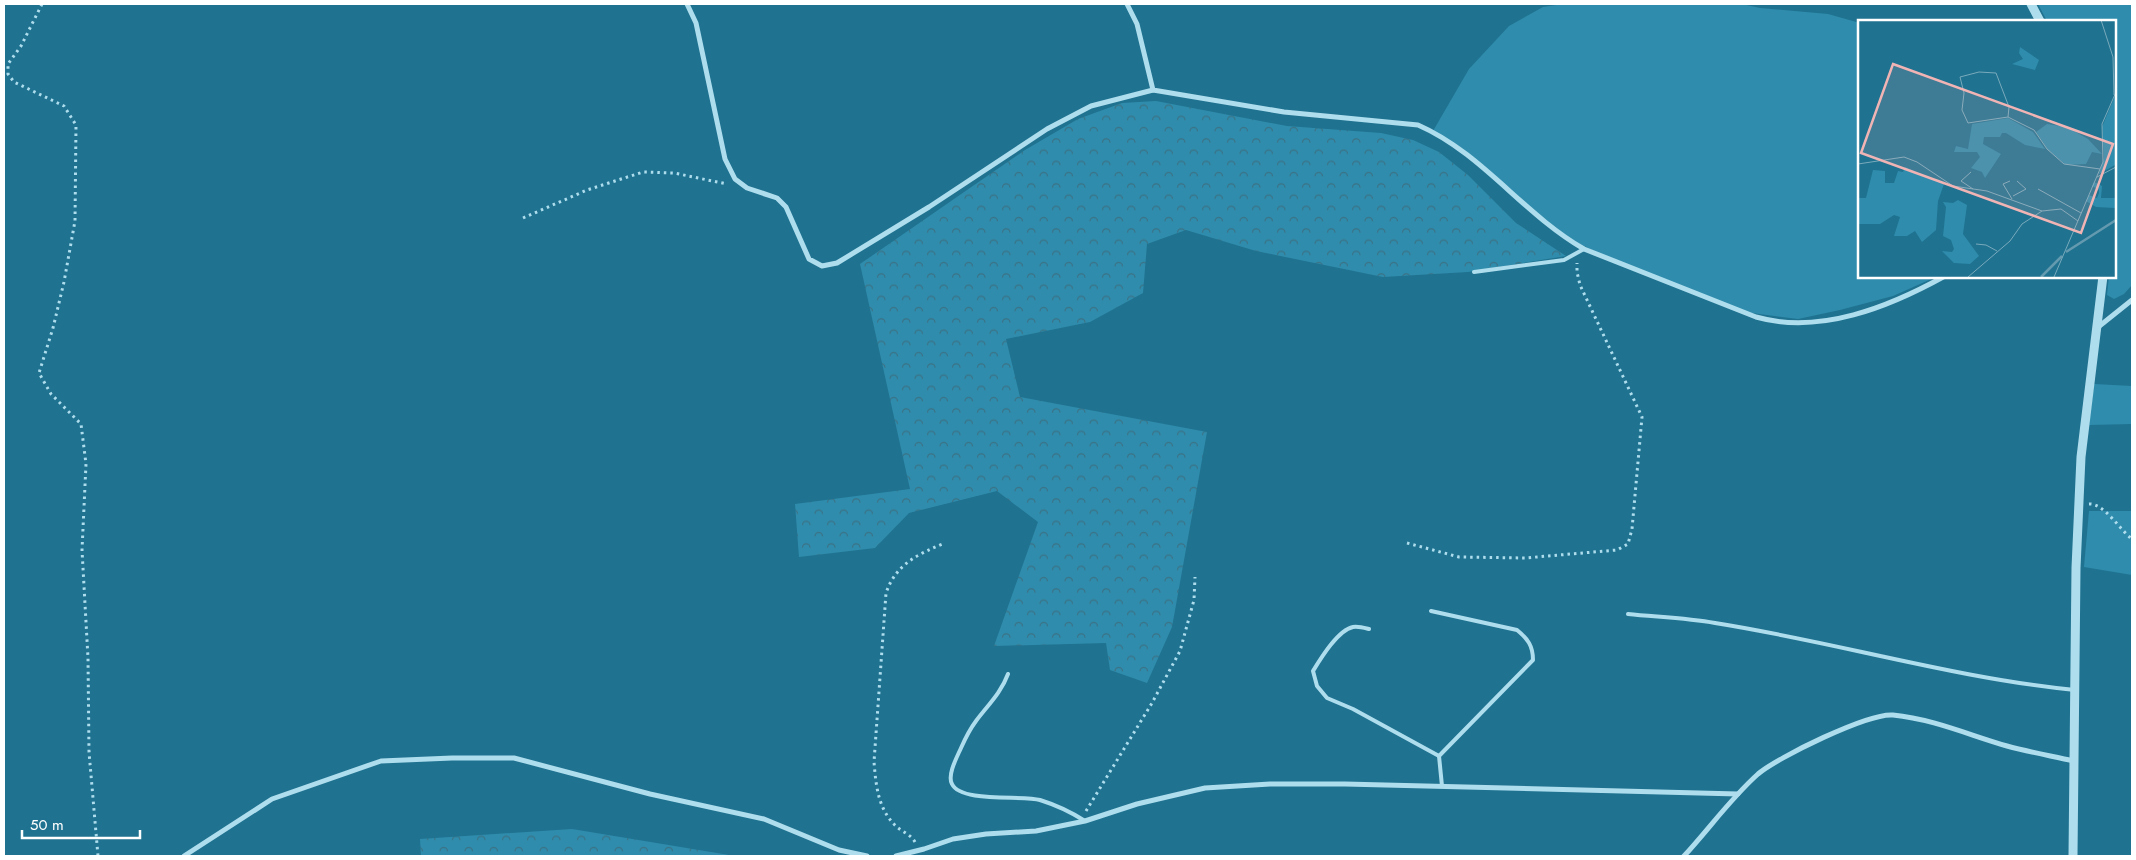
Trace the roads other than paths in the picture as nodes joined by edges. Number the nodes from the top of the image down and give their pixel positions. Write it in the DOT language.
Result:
graph roads {
  1 [pos="687,4"];
  2 [pos="1127,4"];
  3 [pos="2031,4"];
  4 [pos="2039,20"];
  5 [pos="1153,90"];
  6 [pos="1584,249"];
  7 [pos="1474,272"];
  8 [pos="1941,278"];
  9 [pos="2103,278"];
  10 [pos="2132,300"];
  11 [pos="2097,328"];
  12 [pos="1431,611"];
  13 [pos="1628,614"];
  14 [pos="1369,629"];
  15 [pos="1008,674"];
  16 [pos="2075,690"];
  17 [pos="1439,756"];
  18 [pos="2074,761"];
  19 [pos="1442,786"];
  20 [pos="1738,794"];
  21 [pos="1085,821"];
  22 [pos="184,856"];
  23 [pos="867,856"];
  24 [pos="896,856"];
  25 [pos="1684,856"];
  26 [pos="2073,856"];
  1 -- 5 [label="street"];
  2 -- 5 [label="street"];
  3 -- 4 [label="street"];
  5 -- 6 [label="street"];
  6 -- 7 [label="lane"];
  6 -- 8 [label="street"];
  9 -- 11 [label="street"];
  10 -- 11 [label="street"];
  11 -- 16 [label="street"];
  12 -- 17 [label="lane"];
  13 -- 16 [label="lane"];
  14 -- 17 [label="lane"];
  15 -- 21 [label="lane"];
  16 -- 18 [label="street"];
  17 -- 19 [label="lane"];
  18 -- 20 [label="street"];
  18 -- 26 [label="street"];
  19 -- 20 [label="street"];
  19 -- 21 [label="street"];
  20 -- 25 [label="street"];
  21 -- 24 [label="street"];
  22 -- 23 [label="street"];
}
